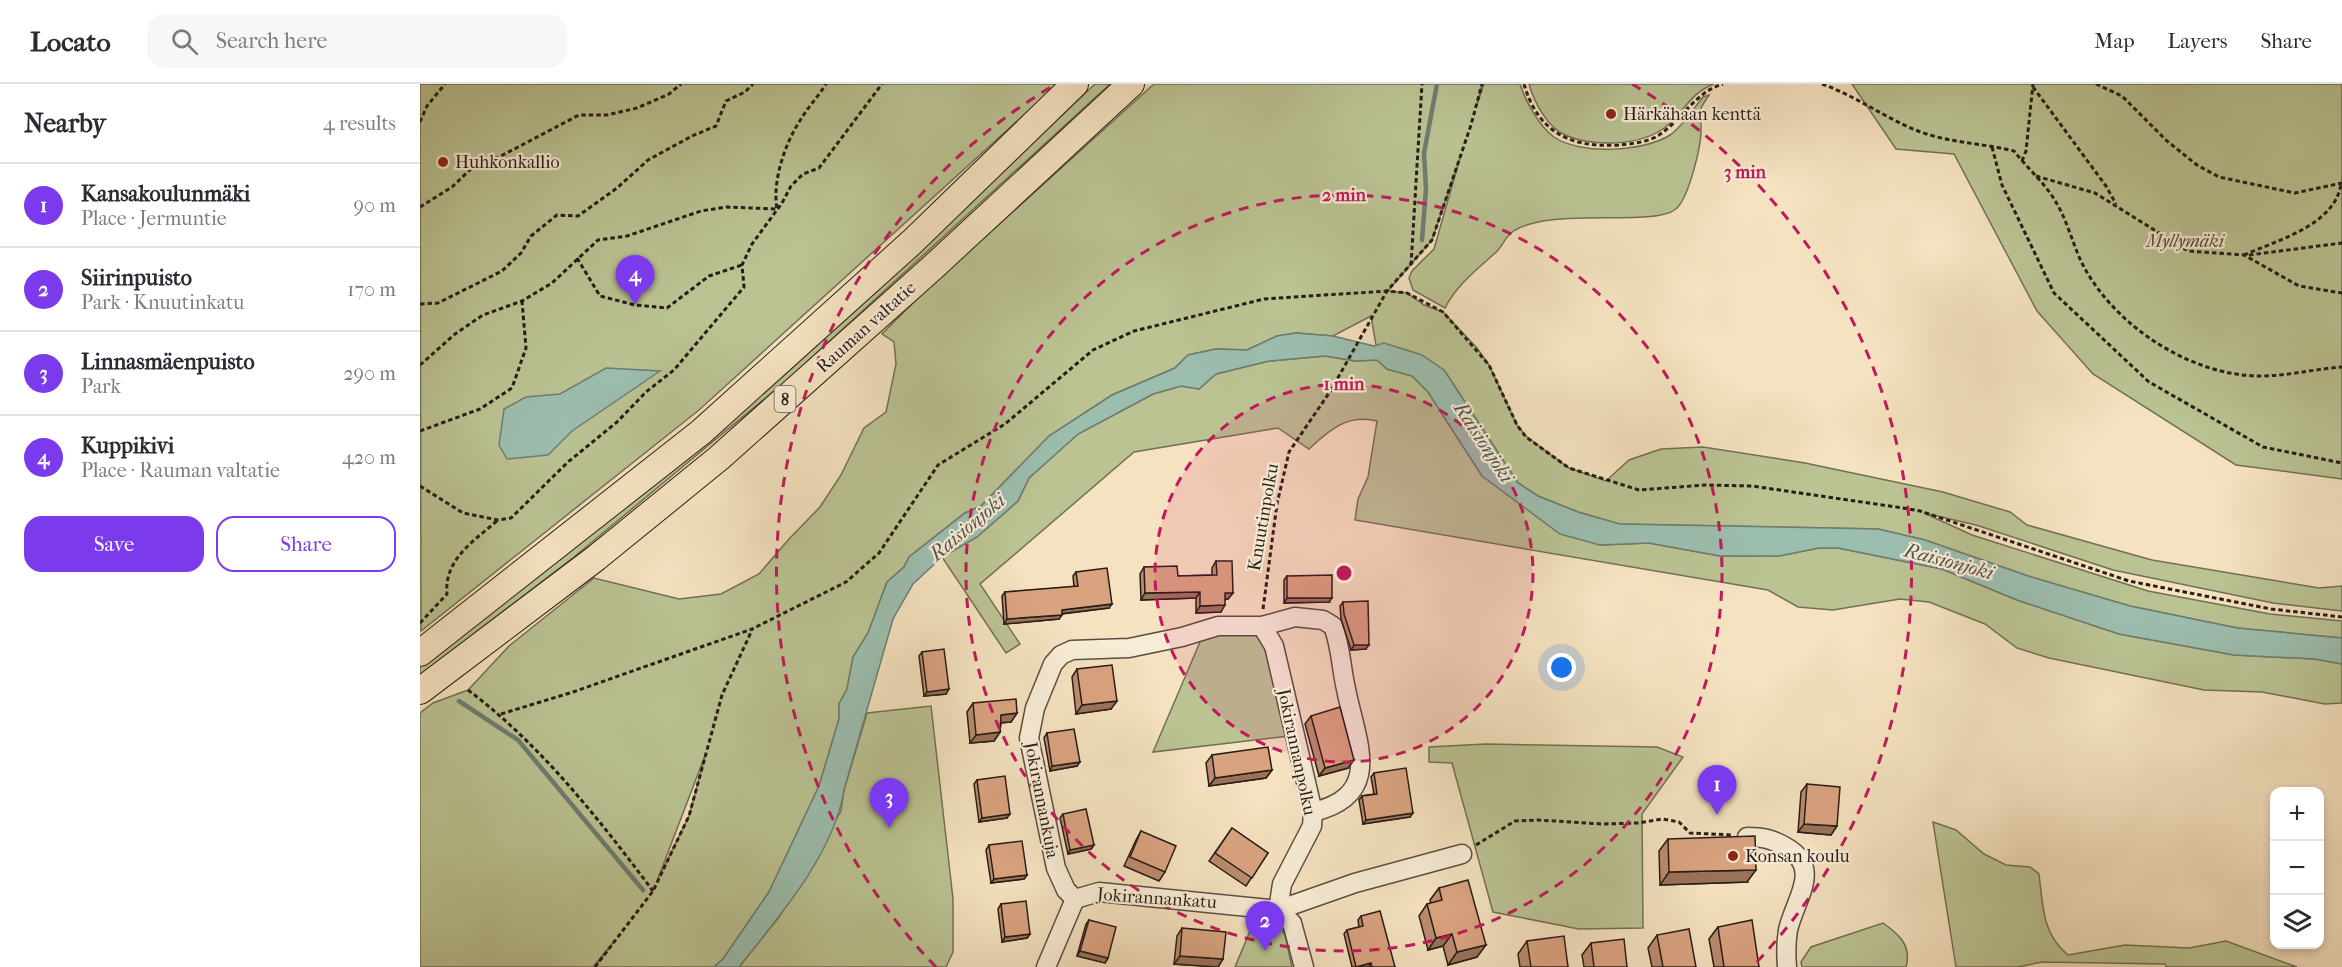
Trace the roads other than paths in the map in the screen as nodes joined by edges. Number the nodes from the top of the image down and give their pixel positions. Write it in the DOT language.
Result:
graph roads {
  1 [pos="1075,84"];
  2 [pos="1131,84"];
  3 [pos="1262,626"];
  4 [pos="420,653"];
  5 [pos="420,691"];
  6 [pos="1313,812"];
  7 [pos="1747,837"];
  8 [pos="1462,854"];
  9 [pos="1075,899"];
  10 [pos="1278,910"];
  11 [pos="1046,967"];
  12 [pos="1304,967"];
  13 [pos="1787,967"];
  1 -- 4 [label="highway, Rauman valtatie / 8"];
  2 -- 5 [label="highway, Rauman valtatie / 8"];
  3 -- 6 [label="street, Jokirannanpolku"];
  3 -- 6 [label="street, Jokirannankuja"];
  3 -- 9 [label="street, Jokirannankuja"];
  6 -- 10 [label="street, Jokirannanpolku"];
  7 -- 13 [label="street"];
  8 -- 10 [label="street"];
  9 -- 10 [label="street, Jokirannankatu"];
  9 -- 11 [label="street, Jokirannankatu"];
  10 -- 12 [label="street"];
}
